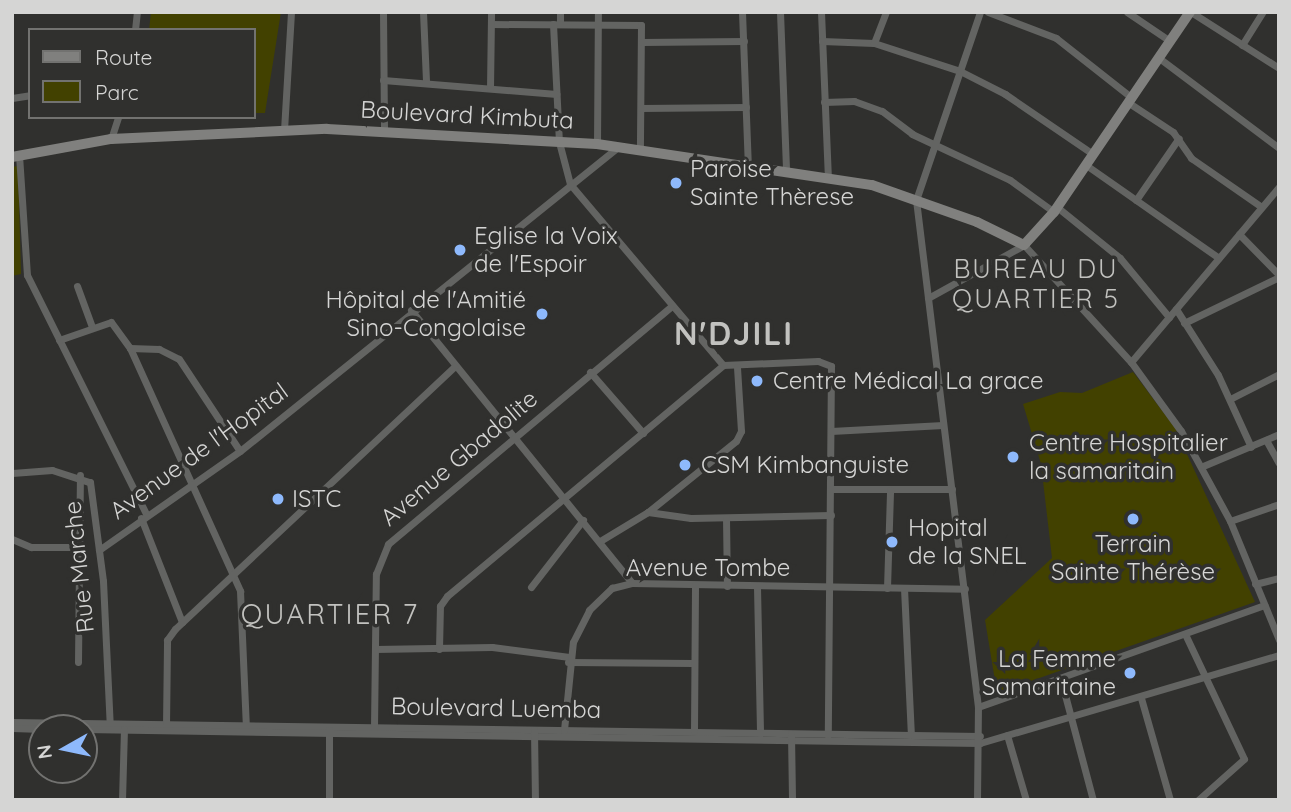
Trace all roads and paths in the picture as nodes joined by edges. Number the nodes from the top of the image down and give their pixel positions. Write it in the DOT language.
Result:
graph roads {
  1 [pos="292,12"];
  2 [pos="383,12"];
  3 [pos="424,12"];
  4 [pos="491,12"];
  5 [pos="560,12"];
  6 [pos="598,12"];
  7 [pos="742,12"];
  8 [pos="780,12"];
  9 [pos="821,12"];
  10 [pos="886,12"];
  11 [pos="980,12"];
  12 [pos="988,12"];
  13 [pos="1127,12"];
  14 [pos="1191,12"];
  15 [pos="1263,12"];
  16 [pos="491,24"];
  17 [pos="557,24"];
  18 [pos="598,24"];
  19 [pos="744,41"];
  20 [pos="822,41"];
  21 [pos="1170,41"];
  22 [pos="642,42"];
  23 [pos="874,43"];
  24 [pos="1242,45"];
  25 [pos="1159,58"];
  26 [pos="1279,68"];
  27 [pos="960,71"];
  28 [pos="383,80"];
  29 [pos="426,82"];
  30 [pos="490,88"];
  31 [pos="556,94"];
  32 [pos="1130,101"];
  33 [pos="824,102"];
  34 [pos="746,107"];
  35 [pos="641,108"];
  36 [pos="117,119"];
  37 [pos="285,130"];
  38 [pos="384,130"];
  39 [pos="1179,138"];
  40 [pos="111,139"];
  41 [pos="559,142"];
  42 [pos="597,144"];
  43 [pos="934,145"];
  44 [pos="618,147"];
  45 [pos="1279,148"];
  46 [pos="640,149"];
  47 [pos="1093,154"];
  48 [pos="15,156"];
  49 [pos="748,165"];
  50 [pos="1086,165"];
  51 [pos="786,169"];
  52 [pos="828,176"];
  53 [pos="570,184"];
  54 [pos="1279,187"];
  55 [pos="916,200"];
  56 [pos="1136,200"];
  57 [pos="1260,206"];
  58 [pos="1056,209"];
  59 [pos="1239,234"];
  60 [pos="1024,246"];
  61 [pos="1219,258"];
  62 [pos="1279,276"];
  63 [pos="78,286"];
  64 [pos="928,298"];
  65 [pos="670,307"];
  66 [pos="1176,309"];
  67 [pos="411,310"];
  68 [pos="1169,317"];
  69 [pos="1184,323"];
  70 [pos="92,327"];
  71 [pos="59,340"];
  72 [pos="130,348"];
  73 [pos="1131,362"];
  74 [pos="723,366"];
  75 [pos="454,367"];
  76 [pos="737,367"];
  77 [pos="590,372"];
  78 [pos="1279,374"];
  79 [pos="1230,399"];
  80 [pos="943,425"];
  81 [pos="831,431"];
  82 [pos="643,433"];
  83 [pos="1279,435"];
  84 [pos="510,438"];
  85 [pos="1266,440"];
  86 [pos="1251,447"];
  87 [pos="240,452"];
  88 [pos="1279,463"];
  89 [pos="1203,466"];
  90 [pos="12,473"];
  91 [pos="80,475"];
  92 [pos="191,486"];
  93 [pos="831,489"];
  94 [pos="952,489"];
  95 [pos="890,490"];
  96 [pos="566,498"];
  97 [pos="1279,503"];
  98 [pos="648,512"];
  99 [pos="831,515"];
  100 [pos="143,516"];
  101 [pos="726,518"];
  102 [pos="583,520"];
  103 [pos="1230,521"];
  104 [pos="12,539"];
  105 [pos="600,541"];
  106 [pos="79,547"];
  107 [pos="99,550"];
  108 [pos="234,572"];
  109 [pos="1279,578"];
  110 [pos="632,583"];
  111 [pos="1255,584"];
  112 [pos="695,585"];
  113 [pos="727,586"];
  114 [pos="531,587"];
  115 [pos="757,587"];
  116 [pos="904,587"];
  117 [pos="887,588"];
  118 [pos="830,589"];
  119 [pos="965,589"];
  120 [pos="1264,605"];
  121 [pos="182,622"];
  122 [pos="1185,634"];
  123 [pos="1279,640"];
  124 [pos="375,649"];
  125 [pos="439,649"];
  126 [pos="1279,655"];
  127 [pos="569,660"];
  128 [pos="79,662"];
  129 [pos="693,663"];
  130 [pos="1204,677"];
  131 [pos="1061,680"];
  132 [pos="1141,698"];
  133 [pos="978,707"];
  134 [pos="1071,719"];
  135 [pos="12,722"];
  136 [pos="109,726"];
  137 [pos="166,726"];
  138 [pos="98,727"];
  139 [pos="246,728"];
  140 [pos="124,729"];
  141 [pos="329,729"];
  142 [pos="374,730"];
  143 [pos="534,731"];
  144 [pos="564,731"];
  145 [pos="694,733"];
  146 [pos="760,734"];
  147 [pos="791,734"];
  148 [pos="828,735"];
  149 [pos="1007,736"];
  150 [pos="911,737"];
  151 [pos="980,740"];
  152 [pos="122,800"];
  153 [pos="328,800"];
  154 [pos="535,800"];
  155 [pos="792,800"];
  156 [pos="977,800"];
  157 [pos="1026,800"];
  158 [pos="1093,800"];
  159 [pos="1170,800"];
  160 [pos="1198,800"];
  1 -- 37 [label="street"];
  2 -- 28 [label="street"];
  3 -- 29 [label="street"];
  4 -- 16 [label="street"];
  5 -- 17 [label="street"];
  6 -- 18 [label="street"];
  7 -- 19 [label="street"];
  8 -- 51 [label="street"];
  9 -- 20 [label="street"];
  10 -- 23 [label="street"];
  11 -- 27 [label="street"];
  12 -- 32 [label="street"];
  13 -- 21 [label="street"];
  14 -- 21 [label="street"];
  14 -- 24 [label="street"];
  15 -- 24 [label="street"];
  16 -- 17 [label="street"];
  16 -- 30 [label="street"];
  17 -- 18 [label="street"];
  17 -- 31 [label="street"];
  18 -- 22 [label="street"];
  18 -- 42 [label="street"];
  19 -- 22 [label="street"];
  19 -- 34 [label="street"];
  20 -- 23 [label="street"];
  20 -- 33 [label="street"];
  21 -- 25 [label="street"];
  22 -- 35 [label="street"];
  23 -- 27 [label="street"];
  24 -- 26 [label="street"];
  25 -- 32 [label="street"];
  25 -- 45 [label="street"];
  27 -- 43 [label="street"];
  27 -- 47 [label="street"];
  28 -- 29 [label="street"];
  28 -- 38 [label="street"];
  29 -- 30 [label="street"];
  30 -- 31 [label="street"];
  31 -- 41 [label="street"];
  32 -- 39 [label="street"];
  32 -- 47 [label="street"];
  33 -- 43 [label="street"];
  33 -- 52 [label="street"];
  34 -- 35 [label="street"];
  34 -- 49 [label="street"];
  35 -- 46 [label="street"];
  36 -- 40 [label="street"];
  37 -- 38 [label="street, Boulevard Kimbuta"];
  37 -- 40 [label="street, Boulevard Kimbuta"];
  38 -- 41 [label="street, Boulevard Kimbuta"];
  39 -- 56 [label="street"];
  39 -- 57 [label="street"];
  40 -- 48 [label="street, Boulevard Kimbuta"];
  41 -- 42 [label="street, Boulevard Kimbuta"];
  41 -- 53 [label="street"];
  42 -- 44 [label="street, Boulevard Kimbuta"];
  43 -- 55 [label="street"];
  43 -- 58 [label="street"];
  44 -- 46 [label="street, Boulevard Kimbuta"];
  44 -- 53 [label="street, Avenue de l'Hopital"];
  46 -- 49 [label="street, Boulevard Kimbuta"];
  47 -- 50 [label="street"];
  48 -- 71 [label="street"];
  49 -- 51 [label="street, Boulevard Kimbuta"];
  50 -- 56 [label="street"];
  50 -- 58 [label="street"];
  51 -- 52 [label="street, Boulevard Kimbuta"];
  52 -- 55 [label="street, Boulevard Kimbuta"];
  53 -- 65 [label="street"];
  53 -- 67 [label="street, Avenue de l'Hopital"];
  54 -- 57 [label="street"];
  55 -- 60 [label="street, Boulevard Kimbuta"];
  55 -- 64 [label="street"];
  56 -- 61 [label="street"];
  57 -- 59 [label="street"];
  58 -- 60 [label="street"];
  58 -- 68 [label="street"];
  59 -- 61 [label="street"];
  59 -- 62 [label="street"];
  60 -- 64 [label="street"];
  60 -- 73 [label="street"];
  61 -- 66 [label="street"];
  62 -- 69 [label="street"];
  63 -- 70 [label="street"];
  64 -- 80 [label="street"];
  65 -- 74 [label="street"];
  65 -- 77 [label="street, Avenue Gbadolite"];
  66 -- 68 [label="street"];
  66 -- 69 [label="street"];
  67 -- 75 [label="street"];
  67 -- 87 [label="street, Avenue de l'Hopital"];
  68 -- 73 [label="street"];
  69 -- 79 [label="street"];
  70 -- 71 [label="street"];
  70 -- 72 [label="street"];
  71 -- 100 [label="street"];
  72 -- 87 [label="street"];
  72 -- 92 [label="street"];
  73 -- 89 [label="street"];
  74 -- 76 [label="street"];
  74 -- 82 [label="street"];
  75 -- 84 [label="street"];
  75 -- 108 [label="street"];
  76 -- 81 [label="street"];
  76 -- 98 [label="street"];
  77 -- 82 [label="street"];
  77 -- 84 [label="street, Avenue Gbadolite"];
  78 -- 79 [label="street"];
  79 -- 86 [label="street"];
  80 -- 81 [label="street"];
  80 -- 94 [label="street"];
  81 -- 93 [label="street"];
  82 -- 96 [label="street"];
  83 -- 85 [label="street"];
  84 -- 96 [label="street"];
  84 -- 124 [label="street, Avenue Gbadolite"];
  85 -- 86 [label="street"];
  85 -- 88 [label="street"];
  86 -- 89 [label="street"];
  87 -- 92 [label="street, Avenue de l'Hopital"];
  89 -- 103 [label="street"];
  90 -- 91 [label="street, Rue Marche"];
  91 -- 106 [label="street"];
  91 -- 107 [label="street, Rue Marche"];
  92 -- 100 [label="street, Avenue de l'Hopital"];
  92 -- 108 [label="street"];
  93 -- 95 [label="street"];
  93 -- 99 [label="street"];
  94 -- 95 [label="street"];
  94 -- 119 [label="street"];
  95 -- 117 [label="street"];
  96 -- 102 [label="street"];
  96 -- 125 [label="street"];
  97 -- 103 [label="street"];
  98 -- 101 [label="street"];
  98 -- 105 [label="street"];
  99 -- 101 [label="street"];
  99 -- 118 [label="street"];
  100 -- 107 [label="street, Avenue de l'Hopital"];
  100 -- 121 [label="street"];
  101 -- 113 [label="street"];
  102 -- 105 [label="street"];
  102 -- 114 [label="street"];
  103 -- 111 [label="street"];
  104 -- 106 [label="street"];
  105 -- 110 [label="street"];
  106 -- 128 [label="street"];
  107 -- 136 [label="street, Rue Marche"];
  108 -- 121 [label="street"];
  108 -- 139 [label="street"];
  109 -- 111 [label="street"];
  110 -- 112 [label="street, Avenue Tombe"];
  110 -- 127 [label="street, Avenue Tombe"];
  111 -- 120 [label="street"];
  112 -- 113 [label="street, Avenue Tombe"];
  112 -- 129 [label="street"];
  113 -- 115 [label="street, Avenue Tombe"];
  115 -- 118 [label="street, Avenue Tombe"];
  115 -- 146 [label="street"];
  116 -- 117 [label="street, Avenue Tombe"];
  116 -- 119 [label="street, Avenue Tombe"];
  116 -- 150 [label="street"];
  117 -- 118 [label="street, Avenue Tombe"];
  118 -- 148 [label="street"];
  119 -- 133 [label="street"];
  120 -- 122 [label="street"];
  120 -- 123 [label="street"];
  121 -- 137 [label="street"];
  122 -- 130 [label="street"];
  122 -- 131 [label="street"];
  124 -- 125 [label="street"];
  124 -- 142 [label="street, Avenue Gbadolite"];
  125 -- 127 [label="street"];
  126 -- 130 [label="street, Boulevard Luemba"];
  127 -- 129 [label="street"];
  127 -- 144 [label="street, Avenue Tombe"];
  129 -- 145 [label="street"];
  130 -- 132 [label="street, Boulevard Luemba"];
  130 -- 160 [label="street"];
  131 -- 133 [label="street"];
  131 -- 134 [label="street"];
  132 -- 134 [label="street, Boulevard Luemba"];
  132 -- 159 [label="street"];
  133 -- 151 [label="street"];
  134 -- 149 [label="street, Boulevard Luemba"];
  134 -- 158 [label="street"];
  135 -- 136 [label="street, Boulevard Luemba"];
  136 -- 137 [label="street, Boulevard Luemba"];
  136 -- 138 [label="street, Boulevard Luemba"];
  136 -- 140 [label="street, Boulevard Luemba"];
  137 -- 139 [label="street, Boulevard Luemba"];
  137 -- 140 [label="street, Boulevard Luemba"];
  139 -- 141 [label="street, Boulevard Luemba"];
  140 -- 152 [label="street"];
  141 -- 142 [label="street, Boulevard Luemba"];
  141 -- 153 [label="street"];
  142 -- 143 [label="street, Boulevard Luemba"];
  143 -- 144 [label="street, Boulevard Luemba"];
  143 -- 154 [label="street"];
  144 -- 145 [label="street, Boulevard Luemba"];
  145 -- 146 [label="street, Boulevard Luemba"];
  146 -- 147 [label="street, Boulevard Luemba"];
  147 -- 148 [label="street, Boulevard Luemba"];
  147 -- 155 [label="street"];
  148 -- 150 [label="street, Boulevard Luemba"];
  149 -- 151 [label="street, Boulevard Luemba"];
  149 -- 157 [label="street"];
  150 -- 151 [label="street, Boulevard Luemba"];
  151 -- 156 [label="street"];
}
